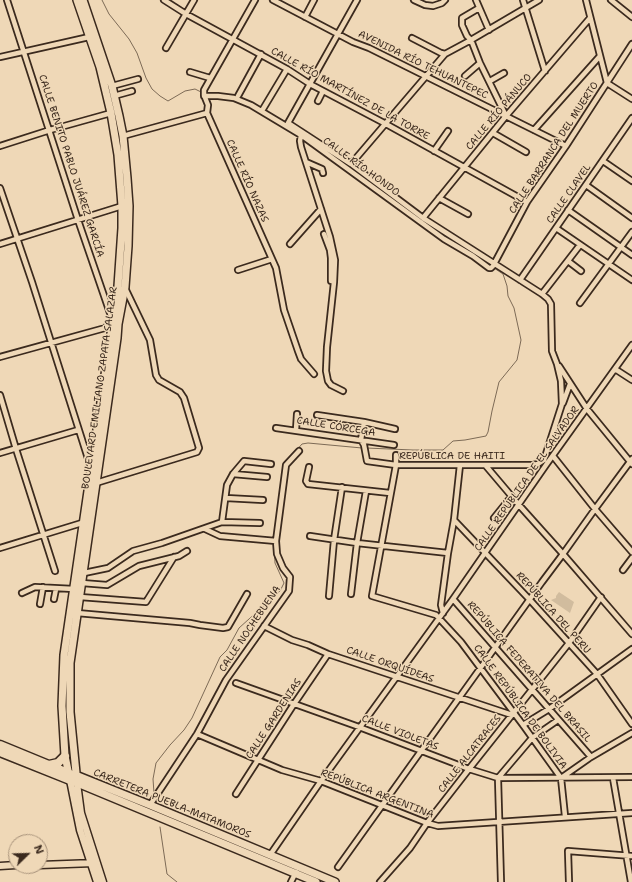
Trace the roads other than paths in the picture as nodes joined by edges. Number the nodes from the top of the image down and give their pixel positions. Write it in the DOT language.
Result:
graph roads {
  1 [pos="7,0"];
  2 [pos="77,0"];
  3 [pos="83,0"];
  4 [pos="164,0"];
  5 [pos="194,0"];
  6 [pos="255,0"];
  7 [pos="272,0"];
  8 [pos="314,0"];
  9 [pos="357,0"];
  10 [pos="414,0"];
  11 [pos="445,0"];
  12 [pos="476,0"];
  13 [pos="523,0"];
  14 [pos="539,0"];
  15 [pos="586,0"];
  16 [pos="611,0"];
  17 [pos="479,8"];
  18 [pos="525,8"];
  19 [pos="186,14"];
  20 [pos="305,17"];
  21 [pos="632,17"];
  22 [pos="590,18"];
  23 [pos="489,30"];
  24 [pos="339,34"];
  25 [pos="90,36"];
  26 [pos="412,38"];
  27 [pos="232,40"];
  28 [pos="471,40"];
  29 [pos="632,44"];
  30 [pos="166,48"];
  31 [pos="24,52"];
  32 [pos="261,54"];
  33 [pos="445,54"];
  34 [pos="600,56"];
  35 [pos="0,57"];
  36 [pos="480,63"];
  37 [pos="287,69"];
  38 [pos="545,71"];
  39 [pos="190,72"];
  40 [pos="504,73"];
  41 [pos="427,76"];
  42 [pos="466,76"];
  43 [pos="210,78"];
  44 [pos="138,79"];
  45 [pos="490,81"];
  46 [pos="607,83"];
  47 [pos="310,84"];
  48 [pos="112,86"];
  49 [pos="132,91"];
  50 [pos="323,91"];
  51 [pos="204,94"];
  52 [pos="114,96"];
  53 [pos="238,96"];
  54 [pos="211,97"];
  55 [pos="632,99"];
  56 [pos="318,101"];
  57 [pos="208,105"];
  58 [pos="263,109"];
  59 [pos="112,113"];
  60 [pos="207,113"];
  61 [pos="506,116"];
  62 [pos="632,118"];
  63 [pos="386,124"];
  64 [pos="50,130"];
  65 [pos="534,130"];
  66 [pos="448,131"];
  67 [pos="493,133"];
  68 [pos="301,135"];
  69 [pos="123,136"];
  70 [pos="0,146"];
  71 [pos="566,146"];
  72 [pos="434,151"];
  73 [pos="526,152"];
  74 [pos="603,161"];
  75 [pos="306,162"];
  76 [pos="351,164"];
  77 [pos="464,168"];
  78 [pos="323,173"];
  79 [pos="632,181"];
  80 [pos="586,185"];
  81 [pos="0,188"];
  82 [pos="439,198"];
  83 [pos="527,202"];
  84 [pos="122,206"];
  85 [pos="321,209"];
  86 [pos="568,210"];
  87 [pos="468,214"];
  88 [pos="423,218"];
  89 [pos="632,218"];
  90 [pos="78,220"];
  91 [pos="556,228"];
  92 [pos="632,232"];
  93 [pos="324,234"];
  94 [pos="330,237"];
  95 [pos="17,239"];
  96 [pos="326,241"];
  97 [pos="0,244"];
  98 [pos="290,244"];
  99 [pos="580,244"];
  100 [pos="621,248"];
  101 [pos="632,255"];
  102 [pos="272,259"];
  103 [pos="568,261"];
  104 [pos="608,265"];
  105 [pos="492,266"];
  106 [pos="238,270"];
  107 [pos="581,271"];
  108 [pos="520,280"];
  109 [pos="632,280"];
  110 [pos="331,282"];
  111 [pos="125,287"];
  112 [pos="542,294"];
  113 [pos="580,303"];
  114 [pos="115,317"];
  115 [pos="50,343"];
  116 [pos="631,349"];
  117 [pos="0,357"];
  118 [pos="557,364"];
  119 [pos="615,369"];
  120 [pos="314,374"];
  121 [pos="632,380"];
  122 [pos="570,384"];
  123 [pos="343,391"];
  124 [pos="0,395"];
  125 [pos="562,404"];
  126 [pos="587,409"];
  127 [pos="297,414"];
  128 [pos="317,415"];
  129 [pos="364,422"];
  130 [pos="276,428"];
  131 [pos="395,429"];
  132 [pos="78,430"];
  133 [pos="296,430"];
  134 [pos="361,440"];
  135 [pos="394,445"];
  136 [pos="16,449"];
  137 [pos="299,450"];
  138 [pos="0,453"];
  139 [pos="396,455"];
  140 [pos="554,456"];
  141 [pos="631,461"];
  142 [pos="546,462"];
  143 [pos="271,464"];
  144 [pos="538,464"];
  145 [pos="396,465"];
  146 [pos="460,465"];
  147 [pos="486,466"];
  148 [pos="309,467"];
  149 [pos="91,468"];
  150 [pos="543,469"];
  151 [pos="234,474"];
  152 [pos="267,477"];
  153 [pos="96,483"];
  154 [pos="342,487"];
  155 [pos="366,491"];
  156 [pos="390,493"];
  157 [pos="511,497"];
  158 [pos="226,498"];
  159 [pos="263,500"];
  160 [pos="519,505"];
  161 [pos="595,509"];
  162 [pos="494,518"];
  163 [pos="454,520"];
  164 [pos="222,522"];
  165 [pos="87,523"];
  166 [pos="260,523"];
  167 [pos="205,529"];
  168 [pos="44,535"];
  169 [pos="310,536"];
  170 [pos="334,540"];
  171 [pos="276,541"];
  172 [pos="357,543"];
  173 [pos="381,545"];
  174 [pos="0,548"];
  175 [pos="187,551"];
  176 [pos="485,552"];
  177 [pos="632,552"];
  178 [pos="448,553"];
  179 [pos="563,554"];
  180 [pos="174,558"];
  181 [pos="632,558"];
  182 [pos="623,570"];
  183 [pos="55,571"];
  184 [pos="84,573"];
  185 [pos="82,583"];
  186 [pos="43,587"];
  187 [pos="56,589"];
  188 [pos="74,589"];
  189 [pos="22,593"];
  190 [pos="247,594"];
  191 [pos="351,594"];
  192 [pos="329,596"];
  193 [pos="80,597"];
  194 [pos="600,597"];
  195 [pos="54,599"];
  196 [pos="453,599"];
  197 [pos="530,600"];
  198 [pos="40,604"];
  199 [pos="77,613"];
  200 [pos="443,613"];
  201 [pos="439,618"];
  202 [pos="264,626"];
  203 [pos="632,634"];
  204 [pos="569,643"];
  205 [pos="495,648"];
  206 [pos="632,649"];
  207 [pos="328,654"];
  208 [pos="481,668"];
  209 [pos="597,674"];
  210 [pos="397,677"];
  211 [pos="236,683"];
  212 [pos="531,689"];
  213 [pos="459,698"];
  214 [pos="294,704"];
  215 [pos="548,709"];
  216 [pos="513,714"];
  217 [pos="558,720"];
  218 [pos="632,724"];
  219 [pos="523,725"];
  220 [pos="359,727"];
  221 [pos="632,733"];
  222 [pos="197,734"];
  223 [pos="532,738"];
  224 [pos="0,745"];
  225 [pos="421,750"];
  226 [pos="74,751"];
  227 [pos="0,752"];
  228 [pos="65,754"];
  229 [pos="591,757"];
  230 [pos="258,761"];
  231 [pos="48,764"];
  232 [pos="469,769"];
  233 [pos="632,777"];
  234 [pos="73,778"];
  235 [pos="498,778"];
  236 [pos="561,778"];
  237 [pos="613,778"];
  238 [pos="321,781"];
  239 [pos="236,794"];
  240 [pos="150,805"];
  241 [pos="382,806"];
  242 [pos="619,813"];
  243 [pos="632,813"];
  244 [pos="565,816"];
  245 [pos="499,821"];
  246 [pos="427,823"];
  247 [pos="270,855"];
  248 [pos="629,856"];
  249 [pos="94,863"];
  250 [pos="48,865"];
  251 [pos="338,867"];
  252 [pos="297,870"];
  253 [pos="97,882"];
  254 [pos="103,882"];
  255 [pos="292,882"];
  256 [pos="316,882"];
  257 [pos="335,882"];
  258 [pos="380,882"];
  259 [pos="501,882"];
  260 [pos="569,882"];
  261 [pos="631,882"];
  1 -- 31 [label="street, CALLE BENITO PABLO JUÁREZ GARCÍA"];
  2 -- 25 [label="main road, BOULEVARD EMILIANO ZAPATA SALAZAR"];
  3 -- 48 [label="main road, BOULEVARD EMILIANO ZAPATA SALAZAR"];
  4 -- 19 [label="street, CALLE RÍO MARTÍNEZ DE LA TORRE"];
  5 -- 19 [label="street"];
  6 -- 27 [label="street"];
  7 -- 20 [label="street, AVENIDA RÍO TEHUANTEPEC"];
  8 -- 20 [label="street"];
  9 -- 24 [label="street"];
  10 -- 11 [label="street"];
  12 -- 17 [label="street"];
  13 -- 18 [label="street"];
  14 -- 18 [label="street"];
  15 -- 22 [label="street"];
  16 -- 21 [label="street"];
  17 -- 23 [label="street"];
  17 -- 28 [label="street"];
  18 -- 23 [label="street"];
  18 -- 38 [label="street"];
  19 -- 27 [label="street, CALLE RÍO MARTÍNEZ DE LA TORRE"];
  19 -- 30 [label="street"];
  20 -- 24 [label="street, AVENIDA RÍO TEHUANTEPEC"];
  22 -- 34 [label="street"];
  22 -- 38 [label="street, CALLE RÍO PÁNUCO"];
  23 -- 28 [label="street"];
  24 -- 41 [label="street, AVENIDA RÍO TEHUANTEPEC"];
  24 -- 47 [label="street"];
  25 -- 31 [label="street"];
  25 -- 59 [label="main road, BOULEVARD EMILIANO ZAPATA SALAZAR"];
  26 -- 33 [label="street"];
  27 -- 32 [label="street, CALLE RÍO MARTÍNEZ DE LA TORRE"];
  27 -- 43 [label="street"];
  28 -- 33 [label="street"];
  28 -- 36 [label="street"];
  29 -- 46 [label="street, CALLE BARRANCA DEL MUERTO"];
  31 -- 35 [label="street"];
  31 -- 64 [label="street, CALLE BENITO PABLO JUÁREZ GARCÍA"];
  32 -- 37 [label="street, CALLE RÍO MARTÍNEZ DE LA TORRE"];
  32 -- 53 [label="street"];
  33 -- 41 [label="street"];
  34 -- 46 [label="street"];
  34 -- 65 [label="street"];
  36 -- 42 [label="street"];
  36 -- 45 [label="street"];
  37 -- 47 [label="street, CALLE RÍO MARTÍNEZ DE LA TORRE"];
  37 -- 58 [label="street"];
  38 -- 61 [label="street, CALLE RÍO PÁNUCO"];
  39 -- 43 [label="street"];
  40 -- 45 [label="street"];
  41 -- 61 [label="street, AVENIDA RÍO TEHUANTEPEC"];
  41 -- 63 [label="street"];
  43 -- 51 [label="street"];
  44 -- 48 [label="street"];
  45 -- 61 [label="street"];
  46 -- 55 [label="street"];
  46 -- 71 [label="street, CALLE BARRANCA DEL MUERTO"];
  47 -- 50 [label="street, CALLE RÍO MARTÍNEZ DE LA TORRE"];
  47 -- 76 [label="street, CALLE RÍO HONDO"];
  48 -- 52 [label="main road, BOULEVARD EMILIANO ZAPATA SALAZAR"];
  49 -- 52 [label="street"];
  50 -- 56 [label="street"];
  50 -- 63 [label="street, CALLE RÍO MARTÍNEZ DE LA TORRE"];
  51 -- 54 [label="street, CALLE RÍO HONDO"];
  51 -- 57 [label="street"];
  52 -- 69 [label="main road, BOULEVARD EMILIANO ZAPATA SALAZAR"];
  54 -- 57 [label="street"];
  54 -- 68 [label="street, CALLE RÍO HONDO"];
  57 -- 60 [label="street"];
  59 -- 64 [label="street"];
  59 -- 84 [label="main road, BOULEVARD EMILIANO ZAPATA SALAZAR"];
  60 -- 69 [label="street"];
  60 -- 102 [label="street, CALLE RÍO NAZAS"];
  61 -- 65 [label="street, AVENIDA RÍO TEHUANTEPEC"];
  61 -- 67 [label="street, CALLE RÍO PÁNUCO"];
  62 -- 74 [label="street, CALLE CLAVEL"];
  63 -- 72 [label="street, CALLE RÍO MARTÍNEZ DE LA TORRE"];
  63 -- 76 [label="street"];
  64 -- 70 [label="street"];
  64 -- 90 [label="street, CALLE BENITO PABLO JUÁREZ GARCÍA"];
  65 -- 71 [label="street, AVENIDA RÍO TEHUANTEPEC"];
  66 -- 72 [label="street"];
  67 -- 73 [label="street"];
  67 -- 77 [label="street, CALLE RÍO PÁNUCO"];
  68 -- 75 [label="street"];
  68 -- 105 [label="street, CALLE RÍO HONDO"];
  69 -- 111 [label="main road, BOULEVARD EMILIANO ZAPATA SALAZAR"];
  71 -- 83 [label="street, CALLE BARRANCA DEL MUERTO"];
  72 -- 77 [label="street, CALLE RÍO MARTÍNEZ DE LA TORRE"];
  74 -- 79 [label="street"];
  74 -- 80 [label="street, CALLE CLAVEL"];
  75 -- 78 [label="street"];
  75 -- 85 [label="street"];
  76 -- 88 [label="street, CALLE RÍO HONDO"];
  77 -- 82 [label="street, CALLE RÍO PÁNUCO"];
  77 -- 83 [label="street, CALLE RÍO MARTÍNEZ DE LA TORRE"];
  80 -- 86 [label="street, CALLE CLAVEL"];
  80 -- 89 [label="street"];
  81 -- 95 [label="street"];
  82 -- 87 [label="street"];
  82 -- 88 [label="street, CALLE RÍO PÁNUCO"];
  83 -- 105 [label="street, CALLE BARRANCA DEL MUERTO"];
  84 -- 90 [label="street"];
  84 -- 114 [label="main road, BOULEVARD EMILIANO ZAPATA SALAZAR"];
  85 -- 94 [label="street"];
  85 -- 98 [label="street"];
  86 -- 91 [label="street, CALLE CLAVEL"];
  86 -- 100 [label="street"];
  88 -- 105 [label="street, CALLE RÍO HONDO"];
  90 -- 95 [label="street"];
  90 -- 114 [label="street, CALLE BENITO PABLO JUÁREZ GARCÍA"];
  91 -- 99 [label="street"];
  91 -- 108 [label="street, CALLE CLAVEL"];
  92 -- 100 [label="street"];
  93 -- 96 [label="street"];
  94 -- 96 [label="street"];
  94 -- 123 [label="street"];
  95 -- 97 [label="street"];
  95 -- 115 [label="street"];
  96 -- 110 [label="street"];
  99 -- 103 [label="street"];
  99 -- 104 [label="street"];
  100 -- 101 [label="street"];
  100 -- 104 [label="street"];
  102 -- 106 [label="street"];
  102 -- 120 [label="street, CALLE RÍO NAZAS"];
  103 -- 107 [label="street"];
  103 -- 112 [label="street"];
  104 -- 109 [label="street"];
  104 -- 113 [label="street"];
  105 -- 108 [label="street"];
  108 -- 112 [label="street"];
  111 -- 114 [label="main road, BOULEVARD EMILIANO ZAPATA SALAZAR"];
  111 -- 153 [label="street"];
  112 -- 118 [label="street"];
  114 -- 115 [label="street"];
  114 -- 149 [label="main road, BOULEVARD EMILIANO ZAPATA SALAZAR"];
  114 -- 153 [label="main road, BOULEVARD EMILIANO ZAPATA SALAZAR"];
  115 -- 117 [label="street"];
  115 -- 132 [label="street"];
  116 -- 119 [label="street, CALLE REPÚBLICA DE EL SALVADOR"];
  118 -- 122 [label="street"];
  118 -- 125 [label="street"];
  119 -- 121 [label="street"];
  119 -- 126 [label="street, CALLE REPÚBLICA DE EL SALVADOR"];
  122 -- 125 [label="street"];
  122 -- 126 [label="street"];
  124 -- 136 [label="street"];
  125 -- 142 [label="street"];
  126 -- 140 [label="street, CALLE REPÚBLICA DE EL SALVADOR"];
  126 -- 141 [label="street"];
  127 -- 133 [label="street"];
  128 -- 129 [label="street"];
  129 -- 131 [label="street"];
  129 -- 134 [label="street"];
  130 -- 133 [label="street, CALLE CÓRCEGA"];
  132 -- 136 [label="street"];
  132 -- 149 [label="street"];
  133 -- 134 [label="street, CALLE CÓRCEGA"];
  134 -- 135 [label="street, CALLE CÓRCEGA"];
  134 -- 145 [label="street, REPÚBLICA DE HAITI"];
  136 -- 138 [label="street"];
  136 -- 168 [label="street"];
  137 -- 171 [label="street, CALLE NOCHEBUENA"];
  139 -- 145 [label="street"];
  140 -- 142 [label="street, CALLE REPÚBLICA DE EL SALVADOR"];
  140 -- 161 [label="street"];
  141 -- 161 [label="street"];
  142 -- 144 [label="street"];
  142 -- 150 [label="street, CALLE REPÚBLICA DE EL SALVADOR"];
  143 -- 151 [label="street"];
  144 -- 147 [label="street, REPÚBLICA DE HAITI"];
  144 -- 150 [label="street"];
  145 -- 146 [label="street, REPÚBLICA DE HAITI"];
  145 -- 156 [label="street"];
  146 -- 147 [label="street, REPÚBLICA DE HAITI"];
  146 -- 163 [label="street"];
  147 -- 157 [label="street"];
  148 -- 154 [label="street"];
  149 -- 165 [label="main road, BOULEVARD EMILIANO ZAPATA SALAZAR"];
  150 -- 160 [label="street, CALLE REPÚBLICA DE EL SALVADOR"];
  151 -- 152 [label="street"];
  151 -- 158 [label="street"];
  153 -- 165 [label="main road, BOULEVARD EMILIANO ZAPATA SALAZAR"];
  154 -- 155 [label="street"];
  154 -- 170 [label="street"];
  155 -- 156 [label="street"];
  155 -- 172 [label="street"];
  156 -- 173 [label="street"];
  157 -- 160 [label="street"];
  157 -- 162 [label="street"];
  158 -- 159 [label="street"];
  158 -- 164 [label="street"];
  160 -- 176 [label="street, CALLE REPÚBLICA DE EL SALVADOR"];
  160 -- 179 [label="street"];
  161 -- 177 [label="street"];
  161 -- 179 [label="street"];
  163 -- 176 [label="street, REPÚBLICA DEL PERU"];
  163 -- 178 [label="street"];
  164 -- 166 [label="street"];
  164 -- 167 [label="street"];
  165 -- 168 [label="street"];
  165 -- 184 [label="main road, BOULEVARD EMILIANO ZAPATA SALAZAR"];
  165 -- 188 [label="main road, BOULEVARD EMILIANO ZAPATA SALAZAR"];
  167 -- 171 [label="street"];
  167 -- 184 [label="street"];
  168 -- 174 [label="street"];
  168 -- 183 [label="street"];
  169 -- 170 [label="street"];
  170 -- 172 [label="street"];
  170 -- 192 [label="street"];
  171 -- 202 [label="street, CALLE NOCHEBUENA"];
  172 -- 173 [label="street"];
  172 -- 191 [label="street"];
  173 -- 178 [label="street"];
  173 -- 201 [label="street"];
  175 -- 180 [label="street"];
  176 -- 196 [label="street, CALLE REPÚBLICA DE EL SALVADOR"];
  176 -- 197 [label="street, REPÚBLICA DEL PERU"];
  178 -- 200 [label="street"];
  179 -- 194 [label="street"];
  179 -- 197 [label="street"];
  180 -- 185 [label="street"];
  180 -- 193 [label="street"];
  181 -- 182 [label="street"];
  184 -- 185 [label="main road, BOULEVARD EMILIANO ZAPATA SALAZAR"];
  185 -- 193 [label="main road, BOULEVARD EMILIANO ZAPATA SALAZAR"];
  186 -- 187 [label="street"];
  186 -- 189 [label="street"];
  186 -- 198 [label="street"];
  187 -- 188 [label="street"];
  187 -- 195 [label="street"];
  188 -- 228 [label="main road, BOULEVARD EMILIANO ZAPATA SALAZAR"];
  190 -- 199 [label="street"];
  193 -- 199 [label="main road, BOULEVARD EMILIANO ZAPATA SALAZAR"];
  194 -- 203 [label="street"];
  194 -- 204 [label="street, CALLE ALCATRACES"];
  196 -- 200 [label="street, CALLE REPÚBLICA DE EL SALVADOR"];
  196 -- 205 [label="street, REPÚBLICA FEDERATIVA DEL BRASIL"];
  197 -- 204 [label="street, REPÚBLICA DEL PERU"];
  197 -- 205 [label="street"];
  199 -- 226 [label="main road, BOULEVARD EMILIANO ZAPATA SALAZAR"];
  200 -- 201 [label="street, CALLE REPÚBLICA DE EL SALVADOR"];
  201 -- 208 [label="street, CALLE REPÚBLICA DE BOLIVIA"];
  201 -- 210 [label="street, CALLE REPÚBLICA DE EL SALVADOR"];
  202 -- 207 [label="street, CALLE ORQUÍDEAS"];
  202 -- 222 [label="street, CALLE NOCHEBUENA"];
  204 -- 209 [label="street, REPÚBLICA DEL PERU"];
  204 -- 212 [label="street, CALLE ALCATRACES"];
  205 -- 208 [label="street"];
  205 -- 212 [label="street, REPÚBLICA FEDERATIVA DEL BRASIL"];
  206 -- 209 [label="street"];
  207 -- 210 [label="street, CALLE ORQUÍDEAS"];
  207 -- 214 [label="street, CALLE GARDENIAS"];
  208 -- 213 [label="street"];
  208 -- 216 [label="street, CALLE REPÚBLICA DE BOLIVIA"];
  209 -- 215 [label="street"];
  209 -- 218 [label="street, REPÚBLICA DEL PERU"];
  210 -- 213 [label="street, CALLE ORQUÍDEAS"];
  210 -- 220 [label="street, CALLE REPÚBLICA DE EL SALVADOR"];
  211 -- 214 [label="street, CALLE VIOLETAS"];
  212 -- 215 [label="street, REPÚBLICA FEDERATIVA DEL BRASIL"];
  212 -- 216 [label="street, CALLE ALCATRACES"];
  213 -- 216 [label="street, CALLE ORQUÍDEAS"];
  213 -- 225 [label="street"];
  214 -- 220 [label="street, CALLE VIOLETAS"];
  214 -- 230 [label="street, CALLE GARDENIAS"];
  215 -- 217 [label="street, REPÚBLICA FEDERATIVA DEL BRASIL"];
  215 -- 219 [label="street"];
  216 -- 219 [label="street, CALLE REPÚBLICA DE BOLIVIA"];
  216 -- 232 [label="street, CALLE ALCATRACES"];
  217 -- 223 [label="street"];
  217 -- 229 [label="street, REPÚBLICA FEDERATIVA DEL BRASIL"];
  219 -- 223 [label="street, CALLE REPÚBLICA DE BOLIVIA"];
  220 -- 225 [label="street, CALLE VIOLETAS"];
  220 -- 238 [label="street, CALLE REPÚBLICA DE EL SALVADOR"];
  221 -- 229 [label="street"];
  222 -- 230 [label="street, REPÚBLICA ARGENTINA"];
  222 -- 240 [label="street, CALLE NOCHEBUENA"];
  223 -- 235 [label="street"];
  223 -- 236 [label="street, CALLE REPÚBLICA DE BOLIVIA"];
  224 -- 231 [label="highway, CARRETERA PUEBLA-MATAMOROS"];
  225 -- 232 [label="street, CALLE VIOLETAS"];
  225 -- 241 [label="street"];
  226 -- 228 [label="main road"];
  226 -- 234 [label="main road, BOULEVARD EMILIANO ZAPATA SALAZAR"];
  227 -- 234 [label="highway, CARRETERA PUEBLA-MATAMOROS"];
  228 -- 231 [label="highway"];
  228 -- 234 [label="main road, BOULEVARD EMILIANO ZAPATA SALAZAR"];
  229 -- 236 [label="street"];
  230 -- 238 [label="street, REPÚBLICA ARGENTINA"];
  230 -- 239 [label="street, CALLE GARDENIAS"];
  231 -- 234 [label="highway, CARRETERA PUEBLA-MATAMOROS"];
  232 -- 235 [label="street, CALLE VIOLETAS"];
  232 -- 246 [label="street, CALLE ALCATRACES"];
  233 -- 237 [label="street, CALLE VIOLETAS"];
  234 -- 240 [label="main road, CARRETERA PUEBLA-MATAMOROS"];
  234 -- 249 [label="street"];
  234 -- 252 [label="main road, CARRETERA PUEBLA-MATAMOROS"];
  235 -- 236 [label="street, CALLE VIOLETAS"];
  235 -- 245 [label="street"];
  236 -- 237 [label="street, CALLE VIOLETAS"];
  236 -- 244 [label="street, CALLE REPÚBLICA DE BOLIVIA"];
  237 -- 242 [label="street"];
  238 -- 241 [label="street, REPÚBLICA ARGENTINA"];
  238 -- 247 [label="street, CALLE REPÚBLICA DE EL SALVADOR"];
  240 -- 247 [label="main road, CARRETERA PUEBLA-MATAMOROS"];
  241 -- 246 [label="street, REPÚBLICA ARGENTINA"];
  241 -- 251 [label="street"];
  242 -- 243 [label="street, REPÚBLICA ARGENTINA"];
  242 -- 244 [label="street, REPÚBLICA ARGENTINA"];
  242 -- 248 [label="street"];
  244 -- 245 [label="street, REPÚBLICA ARGENTINA"];
  245 -- 246 [label="street, REPÚBLICA ARGENTINA"];
  245 -- 259 [label="street"];
  246 -- 258 [label="street, CALLE ALCATRACES"];
  247 -- 252 [label="main road, CARRETERA PUEBLA-MATAMOROS"];
  248 -- 260 [label="street"];
  248 -- 261 [label="street"];
  249 -- 250 [label="street"];
  249 -- 253 [label="street"];
  249 -- 254 [label="street"];
  252 -- 255 [label="street"];
  252 -- 256 [label="main road, CARRETERA PUEBLA-MATAMOROS"];
  252 -- 257 [label="main road, CARRETERA PUEBLA-MATAMOROS"];
}
